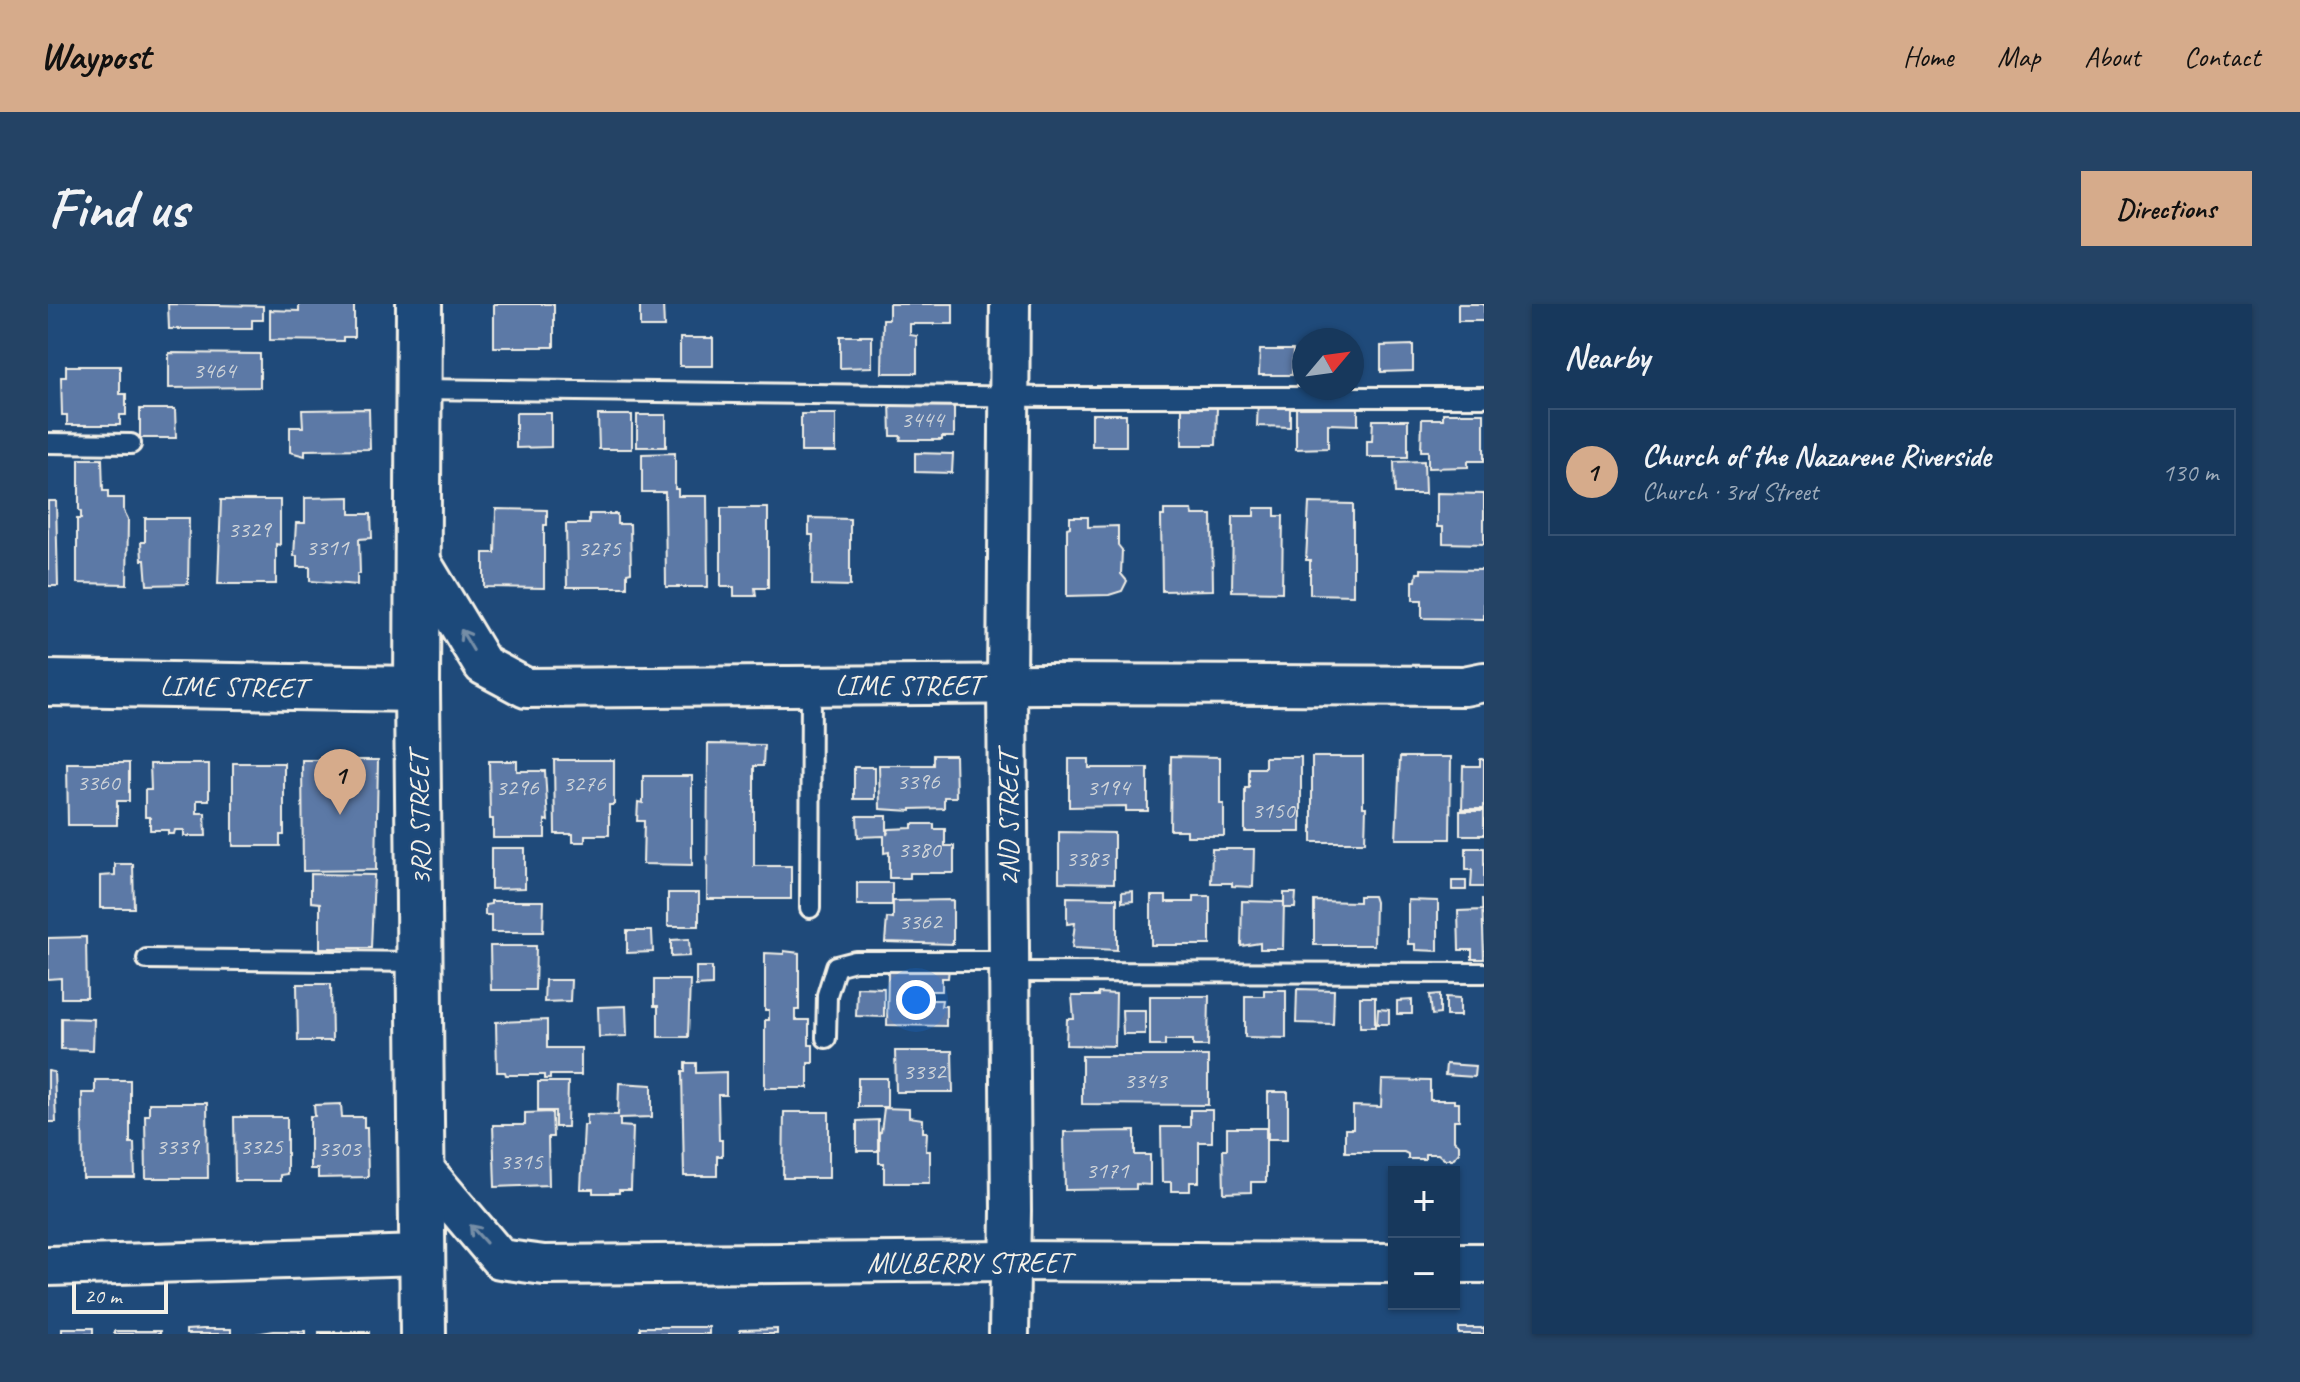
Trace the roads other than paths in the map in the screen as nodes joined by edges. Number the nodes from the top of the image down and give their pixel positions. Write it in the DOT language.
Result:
graph roads {
  1 [pos="419,304"];
  2 [pos="1010,304"];
  3 [pos="419,389"];
  4 [pos="1009,396"];
  5 [pos="1484,397"];
  6 [pos="48,443"];
  7 [pos="131,444"];
  8 [pos="418,557"];
  9 [pos="48,683"];
  10 [pos="1007,684"];
  11 [pos="811,686"];
  12 [pos="1477,687"];
  13 [pos="417,689"];
  14 [pos="810,908"];
  15 [pos="147,959"];
  16 [pos="420,962"];
  17 [pos="1009,967"];
  18 [pos="1484,973"];
  19 [pos="826,1038"];
  20 [pos="422,1167"];
  21 [pos="423,1255"];
  22 [pos="1011,1261"];
  23 [pos="1388,1263"];
  24 [pos="1460,1263"];
  25 [pos="1484,1263"];
  26 [pos="48,1266"];
  27 [pos="423,1334"];
  28 [pos="1009,1334"];
  1 -- 3 [label="main road, 3RD STREET"];
  2 -- 4 [label="street, 2ND STREET"];
  3 -- 4 [label="lane"];
  3 -- 8 [label="main road, 3RD STREET"];
  4 -- 5 [label="lane"];
  4 -- 10 [label="street, 2ND STREET"];
  6 -- 7 [label="lane"];
  11 -- 8 [label="street, LIME STREET, one-way"];
  8 -- 13 [label="main road, 3RD STREET"];
  9 -- 13 [label="main road, LIME STREET"];
  10 -- 11 [label="street, LIME STREET"];
  10 -- 12 [label="street, LIME STREET"];
  10 -- 17 [label="street, 2ND STREET"];
  11 -- 14 [label="lane"];
  13 -- 16 [label="main road, 3RD STREET"];
  15 -- 16 [label="lane"];
  16 -- 20 [label="main road, 3RD STREET"];
  17 -- 18 [label="lane"];
  17 -- 19 [label="lane"];
  17 -- 22 [label="street, 2ND STREET"];
  20 -- 21 [label="main road, 3RD STREET"];
  22 -- 20 [label="street, MULBERRY STREET, one-way"];
  21 -- 26 [label="street"];
  21 -- 27 [label="main road, 3RD STREET"];
  22 -- 23 [label="street, MULBERRY STREET"];
  22 -- 28 [label="street, 2ND STREET"];
  24 -- 25 [label="street"];
}
